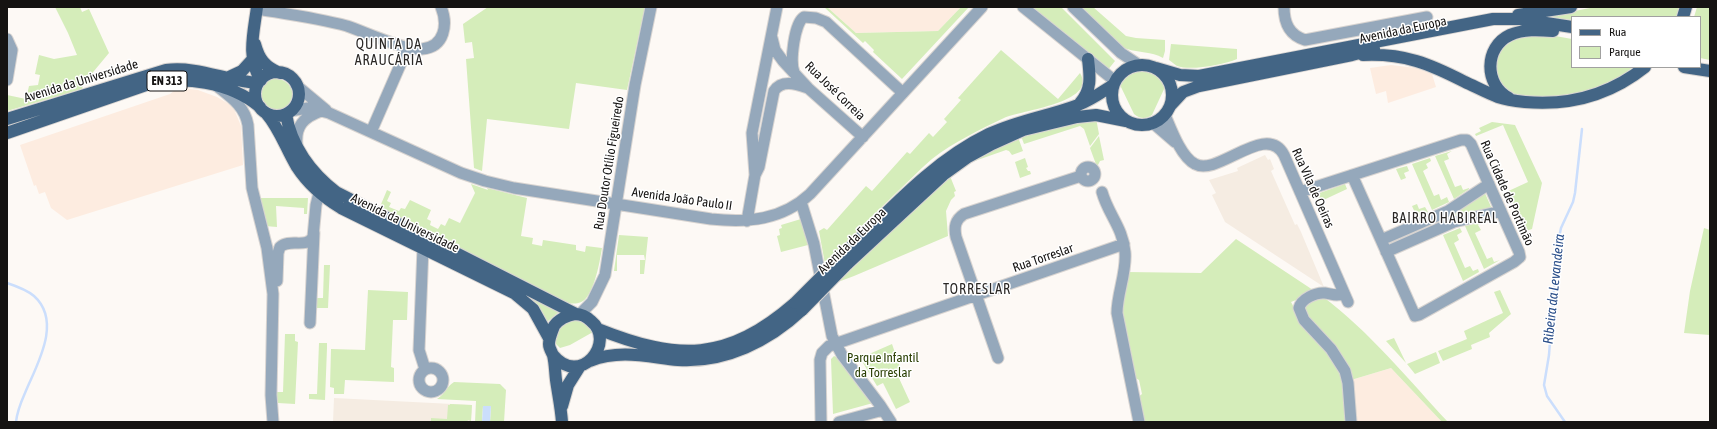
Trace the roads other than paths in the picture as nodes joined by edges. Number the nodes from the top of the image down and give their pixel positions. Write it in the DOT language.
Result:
graph roads {
  1 [pos="441,7"];
  2 [pos="651,7"];
  3 [pos="777,7"];
  4 [pos="982,7"];
  5 [pos="1023,7"];
  6 [pos="1073,7"];
  7 [pos="1284,7"];
  8 [pos="1571,7"];
  9 [pos="257,8"];
  10 [pos="1427,17"];
  11 [pos="1484,21"];
  12 [pos="1544,23"];
  13 [pos="1571,27"];
  14 [pos="772,32"];
  15 [pos="1571,34"];
  16 [pos="7,39"];
  17 [pos="254,39"];
  18 [pos="408,47"];
  19 [pos="1352,55"];
  20 [pos="1088,59"];
  21 [pos="252,60"];
  22 [pos="1139,65"];
  23 [pos="1156,68"];
  24 [pos="1644,68"];
  25 [pos="1691,68"];
  26 [pos="1710,71"];
  27 [pos="280,72"];
  28 [pos="794,72"];
  29 [pos="228,78"];
  30 [pos="7,80"];
  31 [pos="259,81"];
  32 [pos="1114,83"];
  33 [pos="296,85"];
  34 [pos="216,86"];
  35 [pos="808,88"];
  36 [pos="903,93"];
  37 [pos="1523,102"];
  38 [pos="1079,105"];
  39 [pos="263,110"];
  40 [pos="1167,110"];
  41 [pos="325,112"];
  42 [pos="288,113"];
  43 [pos="7,119"];
  44 [pos="1126,121"];
  45 [pos="1153,123"];
  46 [pos="371,132"];
  47 [pos="7,133"];
  48 [pos="863,137"];
  49 [pos="1179,145"];
  50 [pos="297,146"];
  51 [pos="755,175"];
  52 [pos="1352,175"];
  53 [pos="1080,176"];
  54 [pos="1489,184"];
  55 [pos="1102,192"];
  56 [pos="1300,192"];
  57 [pos="320,193"];
  58 [pos="801,202"];
  59 [pos="616,204"];
  60 [pos="1501,211"];
  61 [pos="747,221"];
  62 [pos="314,233"];
  63 [pos="1381,240"];
  64 [pos="1124,244"];
  65 [pos="423,247"];
  66 [pos="1386,252"];
  67 [pos="844,260"];
  68 [pos="976,295"];
  69 [pos="799,307"];
  70 [pos="577,314"];
  71 [pos="310,323"];
  72 [pos="598,329"];
  73 [pos="273,330"];
  74 [pos="549,338"];
  75 [pos="834,343"];
  76 [pos="553,355"];
  77 [pos="998,358"];
  78 [pos="585,364"];
  79 [pos="425,369"];
  80 [pos="883,410"];
  81 [pos="562,416"];
  82 [pos="273,422"];
  83 [pos="821,422"];
  84 [pos="839,422"];
  85 [pos="891,422"];
  86 [pos="1139,422"];
  87 [pos="1351,422"];
  1 -- 18 [label="street"];
  2 -- 59 [label="street, Rua Doutor Otílio Figueiredo"];
  3 -- 14 [label="street"];
  4 -- 36 [label="street, Avenida João Paulo II"];
  5 -- 20 [label="street"];
  6 -- 22 [label="street"];
  7 -- 10 [label="street"];
  8 -- 11 [label="main road"];
  9 -- 17 [label="main road"];
  9 -- 18 [label="street"];
  11 -- 12 [label="main road, Avenida da Europa"];
  11 -- 23 [label="main road, Avenida da Europa"];
  12 -- 13 [label="main road"];
  12 -- 19 [label="main road, Avenida da Europa"];
  14 -- 28 [label="street"];
  14 -- 51 [label="street"];
  15 -- 37 [label="main road"];
  16 -- 30 [label="street"];
  17 -- 21 [label="main road"];
  17 -- 27 [label="main road"];
  18 -- 46 [label="street"];
  19 -- 37 [label="main road"];
  19 -- 40 [label="main road, Avenida da Europa"];
  20 -- 32 [label="street"];
  20 -- 38 [label="main road"];
  21 -- 29 [label="main road"];
  21 -- 31 [label="main road"];
  22 -- 23 [label="main road"];
  22 -- 32 [label="main road"];
  23 -- 40 [label="main road"];
  24 -- 37 [label="main road"];
  25 -- 26 [label="main road"];
  27 -- 31 [label="main road"];
  27 -- 33 [label="main road"];
  28 -- 35 [label="street, Rua José Correia"];
  28 -- 36 [label="street, Rua José Correia"];
  29 -- 31 [label="main road, Avenida da Universidade"];
  29 -- 43 [label="main road, Avenida da Universidade"];
  31 -- 39 [label="main road"];
  32 -- 38 [label="main road, Avenida da Europa"];
  32 -- 44 [label="main road"];
  33 -- 41 [label="street"];
  33 -- 42 [label="main road"];
  34 -- 39 [label="main road, Avenida da Universidade / EN 313"];
  34 -- 47 [label="main road, Avenida da Universidade / EN 313"];
  34 -- 73 [label="street"];
  35 -- 48 [label="street, Rua José Correia"];
  35 -- 51 [label="street"];
  36 -- 48 [label="street, Avenida João Paulo II"];
  38 -- 67 [label="main road, Avenida da Europa"];
  39 -- 42 [label="main road"];
  39 -- 57 [label="main road, Avenida da Universidade"];
  40 -- 45 [label="main road"];
  40 -- 49 [label="street"];
  41 -- 42 [label="street"];
  41 -- 46 [label="street, Avenida João Paulo II"];
  41 -- 50 [label="street"];
  42 -- 50 [label="main road, Avenida da Universidade"];
  44 -- 45 [label="main road"];
  44 -- 67 [label="main road, Avenida da Europa"];
  45 -- 49 [label="street"];
  46 -- 59 [label="street, Avenida João Paulo II"];
  48 -- 58 [label="street, Avenida João Paulo II"];
  49 -- 56 [label="street, Rua Vila de Oeiras"];
  50 -- 70 [label="main road, Avenida da Universidade"];
  51 -- 61 [label="street"];
  52 -- 54 [label="street, Rua Cidade de Portimão"];
  52 -- 56 [label="street, Rua Cidade de Portimão"];
  52 -- 63 [label="street"];
  53 -- 68 [label="street"];
  54 -- 60 [label="street, Rua Cidade de Portimão"];
  54 -- 63 [label="street"];
  55 -- 64 [label="street"];
  56 -- 87 [label="street, Rua Vila de Oeiras"];
  57 -- 62 [label="street"];
  57 -- 65 [label="main road, Avenida da Universidade"];
  58 -- 61 [label="street, Avenida João Paulo II"];
  58 -- 75 [label="street"];
  59 -- 61 [label="street, Avenida João Paulo II"];
  59 -- 70 [label="street, Rua Doutor Otílio Figueiredo"];
  60 -- 66 [label="street"];
  60 -- 66 [label="street, Rua Cidade de Portimão"];
  62 -- 71 [label="street"];
  62 -- 73 [label="street"];
  63 -- 66 [label="street"];
  64 -- 68 [label="street, Rua Torreslar"];
  64 -- 86 [label="street"];
  65 -- 74 [label="main road, Avenida da Universidade"];
  65 -- 79 [label="street"];
  67 -- 69 [label="main road, Avenida da Europa, bridge"];
  68 -- 75 [label="street, Rua Torreslar"];
  68 -- 77 [label="street"];
  69 -- 72 [label="main road, Avenida da Europa"];
  69 -- 78 [label="main road, Avenida da Europa"];
  70 -- 72 [label="main road"];
  70 -- 74 [label="main road"];
  72 -- 78 [label="main road"];
  73 -- 82 [label="street"];
  74 -- 76 [label="main road"];
  75 -- 80 [label="street"];
  75 -- 83 [label="street"];
  76 -- 78 [label="main road"];
  76 -- 81 [label="main road"];
  78 -- 81 [label="main road"];
  80 -- 84 [label="street"];
  80 -- 85 [label="street"];
}
